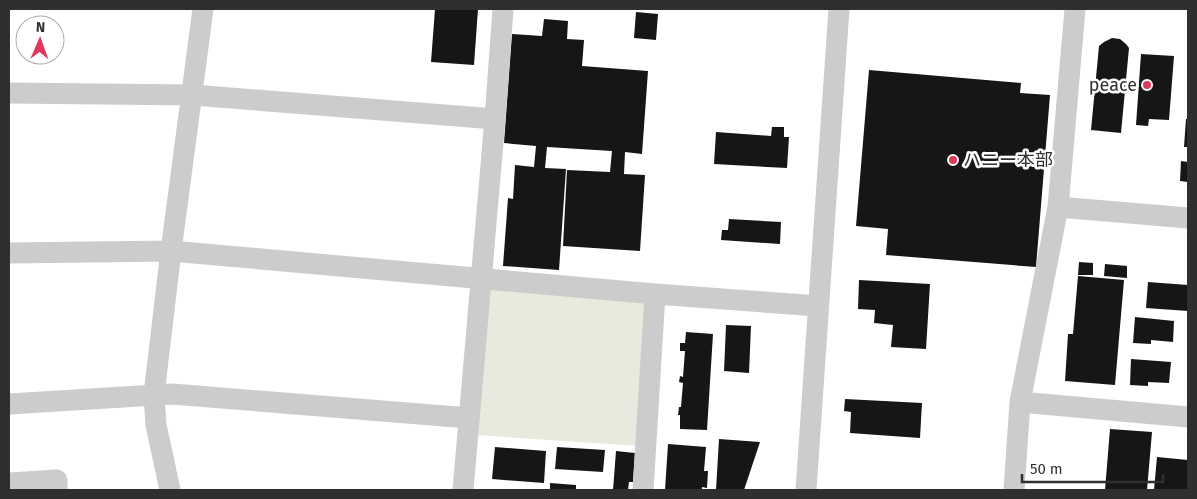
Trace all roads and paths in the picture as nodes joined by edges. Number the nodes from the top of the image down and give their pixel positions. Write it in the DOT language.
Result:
graph roads {
  1 [pos="203,9"];
  2 [pos="503,9"];
  3 [pos="839,9"];
  4 [pos="1075,9"];
  5 [pos="9,93"];
  6 [pos="193,95"];
  7 [pos="495,119"];
  8 [pos="1058,207"];
  9 [pos="1188,218"];
  10 [pos="171,251"];
  11 [pos="9,253"];
  12 [pos="481,278"];
  13 [pos="655,294"];
  14 [pos="818,306"];
  15 [pos="154,394"];
  16 [pos="1020,402"];
  17 [pos="9,404"];
  18 [pos="1188,417"];
  19 [pos="469,418"];
  20 [pos="9,483"];
  21 [pos="57,490"];
  22 [pos="170,490"];
  23 [pos="463,490"];
  24 [pos="643,490"];
  25 [pos="806,490"];
  26 [pos="1014,490"];
  1 -- 6 [label="street"];
  2 -- 7 [label="street"];
  3 -- 14 [label="street"];
  4 -- 8 [label="street"];
  5 -- 6 [label="street"];
  6 -- 7 [label="street"];
  6 -- 10 [label="street"];
  7 -- 12 [label="street"];
  8 -- 9 [label="street"];
  8 -- 16 [label="street"];
  10 -- 11 [label="street"];
  10 -- 12 [label="street"];
  10 -- 15 [label="street"];
  12 -- 13 [label="street"];
  12 -- 19 [label="street"];
  13 -- 14 [label="street"];
  13 -- 24 [label="street"];
  14 -- 25 [label="street"];
  15 -- 17 [label="street"];
  15 -- 19 [label="street"];
  15 -- 22 [label="street"];
  16 -- 18 [label="street"];
  16 -- 26 [label="street"];
  19 -- 23 [label="street"];
  20 -- 21 [label="street"];
}
